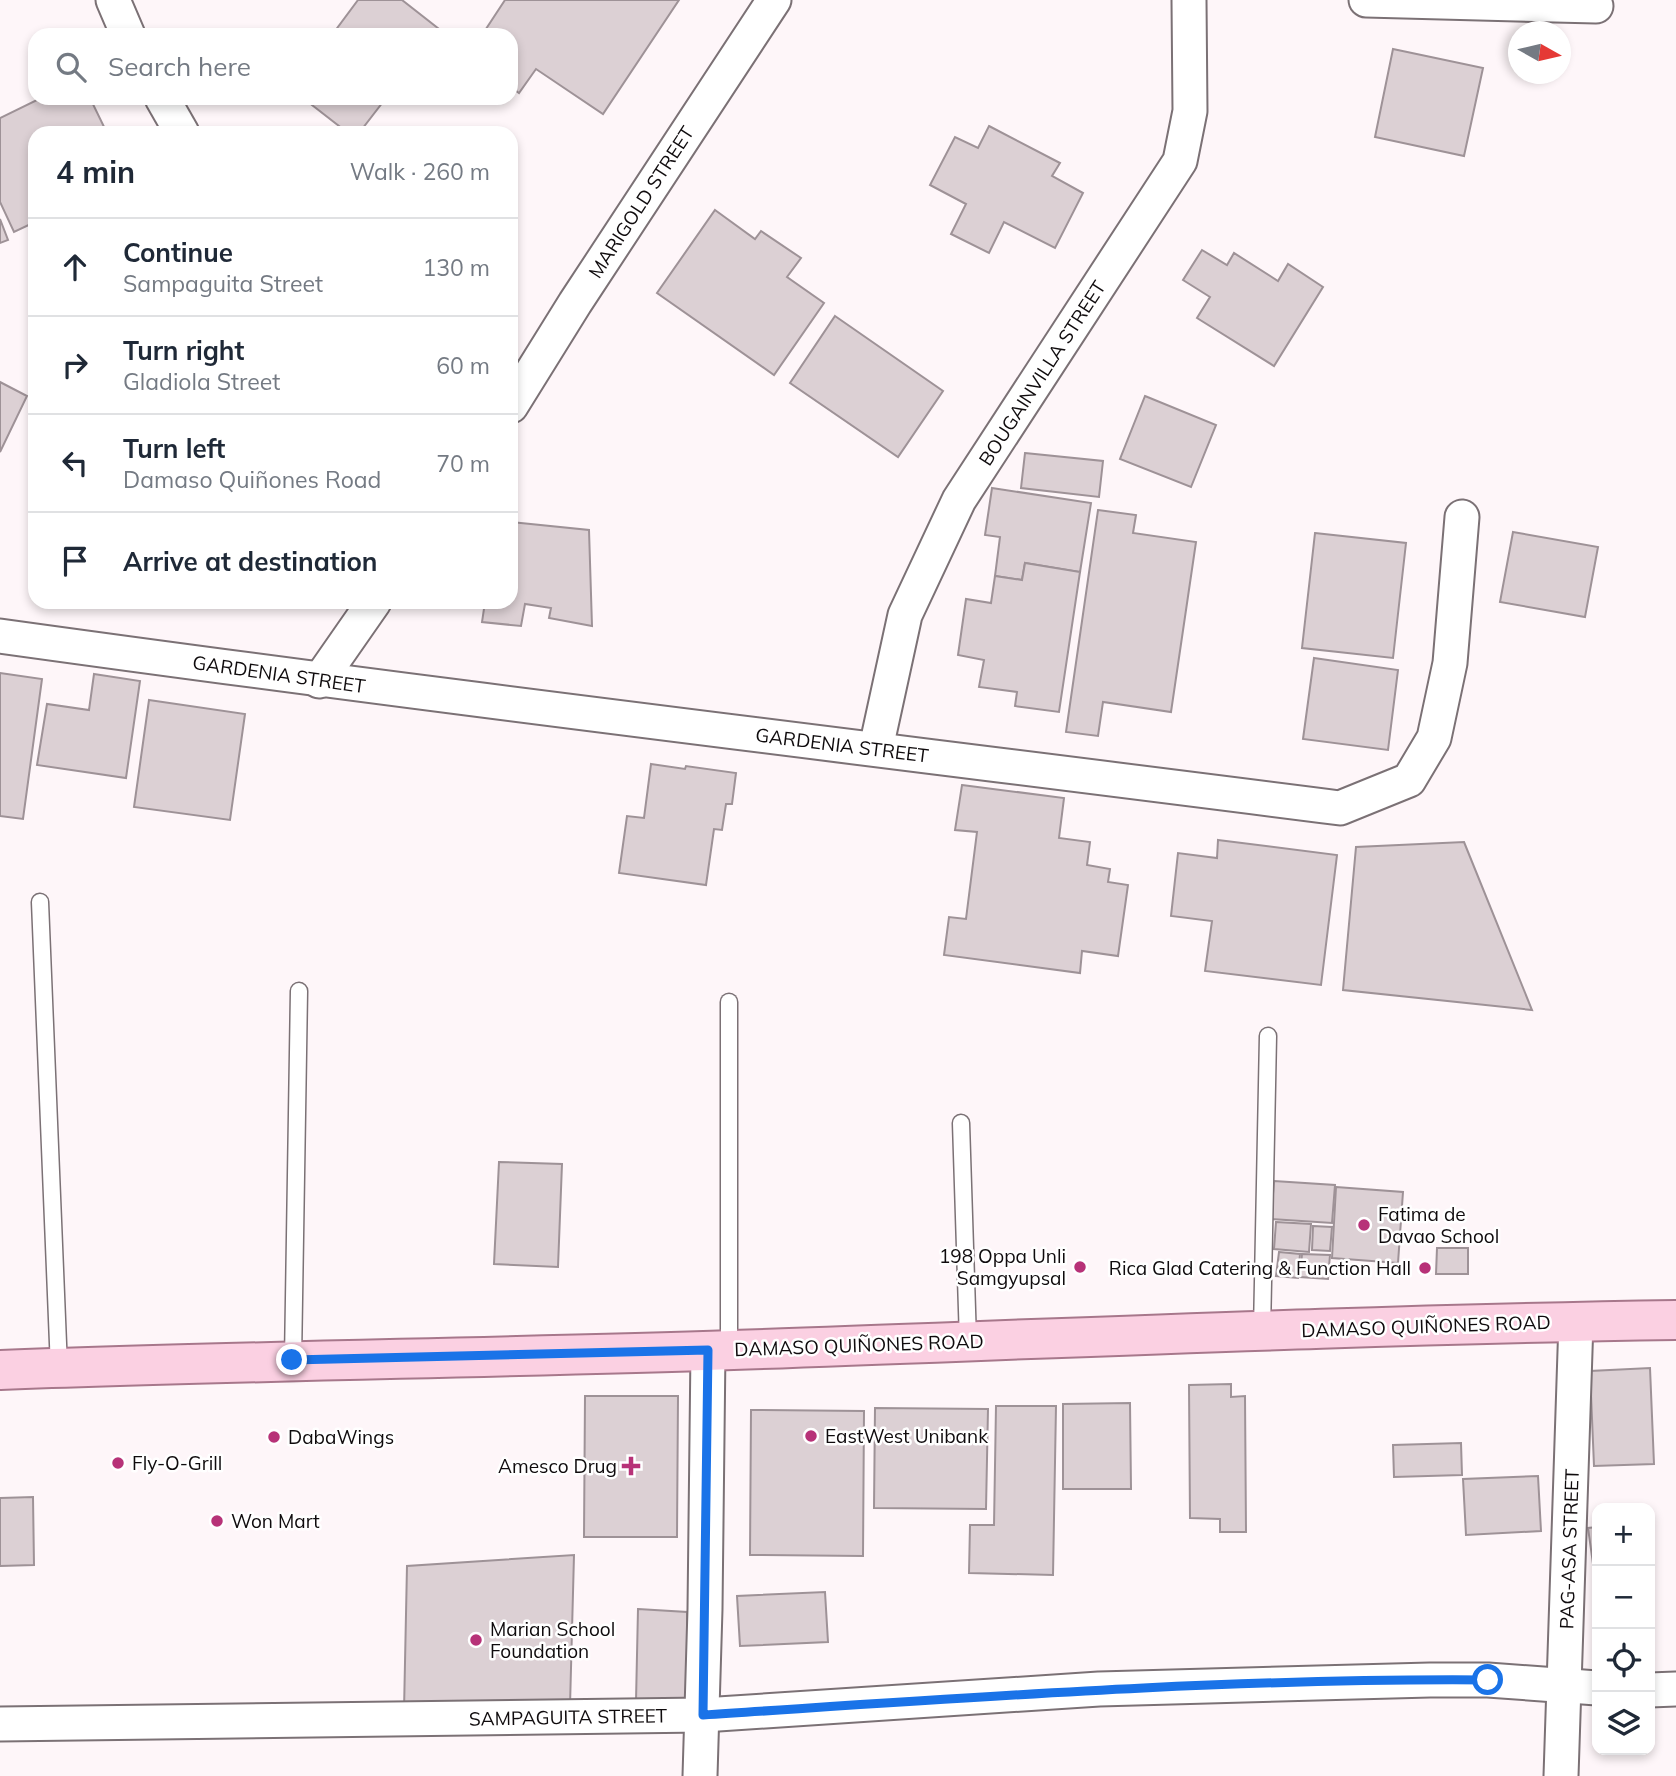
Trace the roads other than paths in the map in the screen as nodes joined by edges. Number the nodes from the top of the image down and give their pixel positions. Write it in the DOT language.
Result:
graph roads {
  1 [pos="113,0"];
  2 [pos="774,0"];
  3 [pos="1189,0"];
  4 [pos="1366,0"];
  5 [pos="1596,6"];
  6 [pos="125,28"];
  7 [pos="166,105"];
  8 [pos="178,126"];
  9 [pos="518,395"];
  10 [pos="1462,517"];
  11 [pos="369,609"];
  12 [pos="0,636"];
  13 [pos="319,681"];
  14 [pos="876,748"];
  15 [pos="40,902"];
  16 [pos="299,991"];
  17 [pos="729,1002"];
  18 [pos="1268,1036"];
  19 [pos="961,1123"];
  20 [pos="1676,1320"];
  21 [pos="1576,1321"];
  22 [pos="1262,1331"];
  23 [pos="968,1341"];
  24 [pos="718,1350"];
  25 [pos="292,1360"];
  26 [pos="59,1368"];
  27 [pos="0,1370"];
  28 [pos="1564,1685"];
  29 [pos="1592,1688"];
  30 [pos="1676,1689"];
  31 [pos="1655,1690"];
  32 [pos="703,1715"];
  33 [pos="0,1724"];
  34 [pos="700,1776"];
  35 [pos="1562,1776"];
  1 -- 6 [label="street"];
  2 -- 9 [label="street, MARIGOLD STREET"];
  3 -- 14 [label="street, BOUGAINVILLA STREET"];
  4 -- 5 [label="street"];
  7 -- 8 [label="street"];
  10 -- 14 [label="street, GARDENIA STREET"];
  11 -- 13 [label="street"];
  12 -- 13 [label="street, GARDENIA STREET"];
  13 -- 14 [label="street, GARDENIA STREET"];
  15 -- 26 [label="lane"];
  16 -- 25 [label="lane"];
  17 -- 24 [label="lane"];
  18 -- 22 [label="lane"];
  19 -- 23 [label="lane"];
  20 -- 21 [label="main road, DAMASO QUIÑONES ROAD"];
  21 -- 22 [label="main road, DAMASO QUIÑONES ROAD"];
  21 -- 28 [label="street, PAG-ASA STREET"];
  22 -- 23 [label="main road, DAMASO QUIÑONES ROAD"];
  23 -- 24 [label="main road, DAMASO QUIÑONES ROAD"];
  24 -- 25 [label="main road, DAMASO QUIÑONES ROAD"];
  24 -- 32 [label="street"];
  25 -- 26 [label="main road, DAMASO QUIÑONES ROAD"];
  26 -- 27 [label="main road, DAMASO QUIÑONES ROAD"];
  28 -- 29 [label="street, SAMPAGUITA STREET"];
  28 -- 32 [label="street, SAMPAGUITA STREET"];
  28 -- 35 [label="street, PAG-ASA STREET"];
  30 -- 31 [label="street"];
  32 -- 33 [label="street, SAMPAGUITA STREET"];
  32 -- 34 [label="street"];
}
